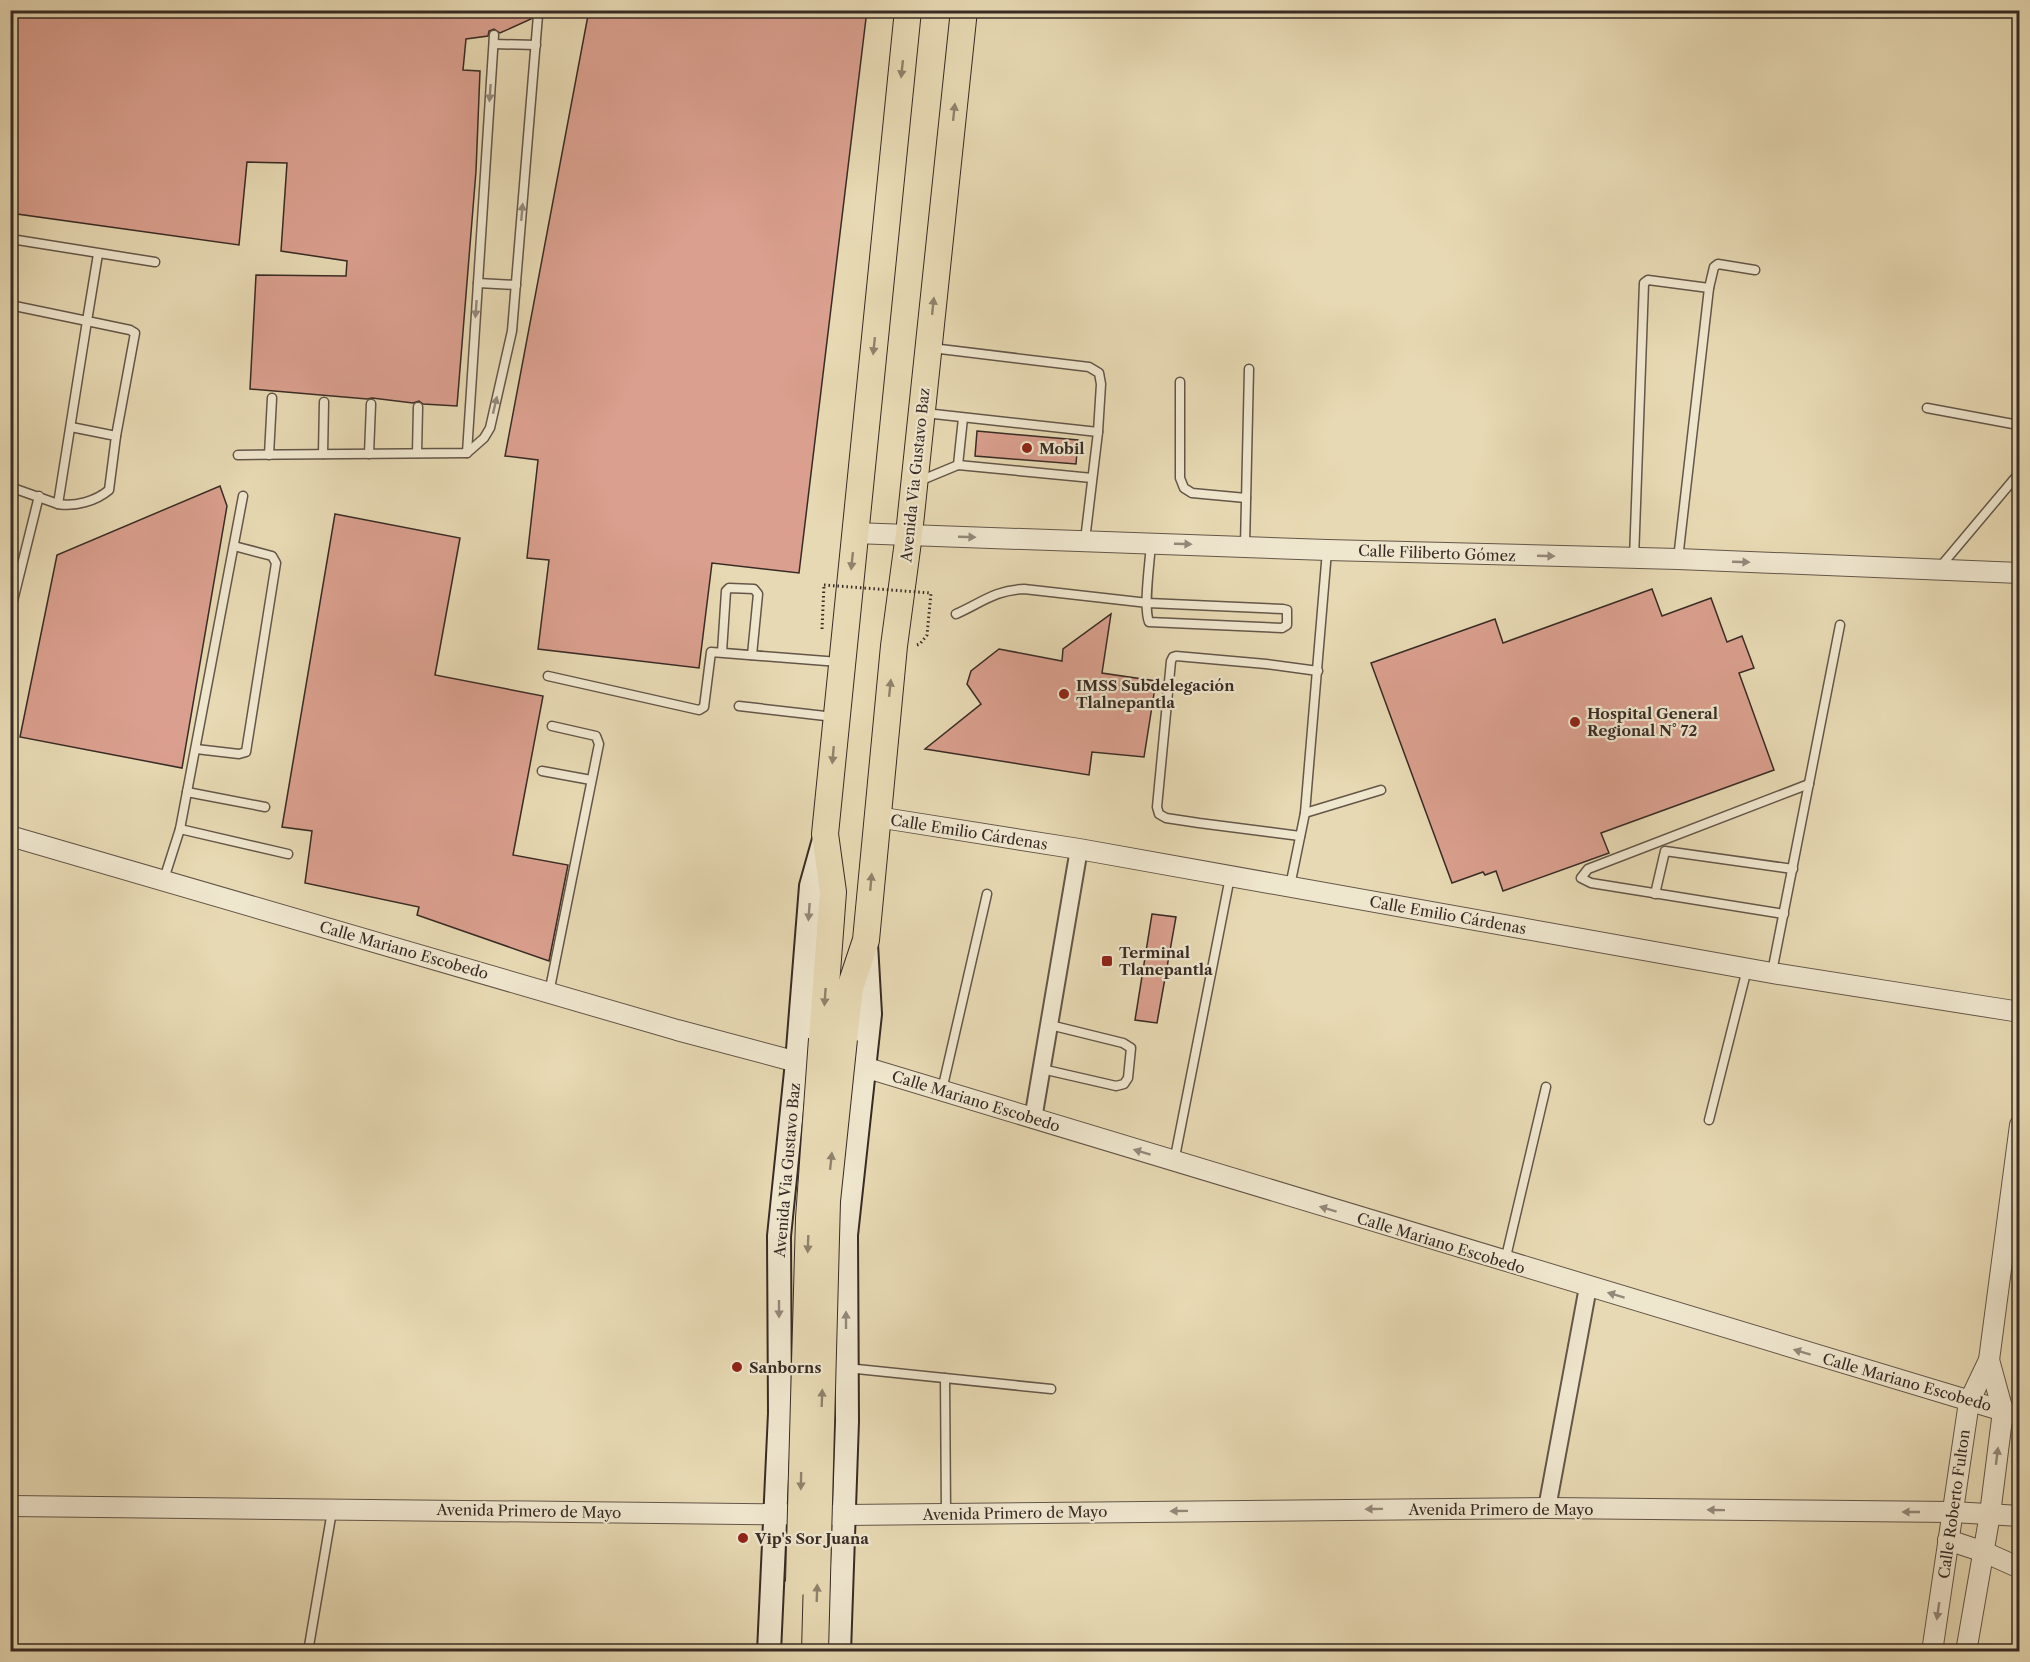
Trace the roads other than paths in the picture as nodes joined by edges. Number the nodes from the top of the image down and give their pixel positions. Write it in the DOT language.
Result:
graph roads {
  1 [pos="908,10"];
  2 [pos="964,10"];
  3 [pos="538,15"];
  4 [pos="536,45"];
  5 [pos="11,239"];
  6 [pos="98,254"];
  7 [pos="155,262"];
  8 [pos="1755,270"];
  9 [pos="478,283"];
  10 [pos="516,285"];
  11 [pos="1709,288"];
  12 [pos="10,305"];
  13 [pos="87,321"];
  14 [pos="928,347"];
  15 [pos="1249,369"];
  16 [pos="1180,382"];
  17 [pos="272,398"];
  18 [pos="324,402"];
  19 [pos="371,404"];
  20 [pos="418,407"];
  21 [pos="1927,408"];
  22 [pos="922,413"];
  23 [pos="963,418"];
  24 [pos="71,427"];
  25 [pos="2019,428"];
  26 [pos="1098,432"];
  27 [pos="116,436"];
  28 [pos="417,453"];
  29 [pos="466,453"];
  30 [pos="269,454"];
  31 [pos="323,454"];
  32 [pos="369,454"];
  33 [pos="238,455"];
  34 [pos="958,465"];
  35 [pos="2019,472"];
  36 [pos="1092,478"];
  37 [pos="914,484"];
  38 [pos="10,487"];
  39 [pos="39,496"];
  40 [pos="243,496"];
  41 [pos="1246,498"];
  42 [pos="58,504"];
  43 [pos="854,533"];
  44 [pos="909,534"];
  45 [pos="1085,541"];
  46 [pos="1151,543"];
  47 [pos="234,546"];
  48 [pos="1245,546"];
  49 [pos="1327,550"];
  50 [pos="1635,559"];
  51 [pos="1678,559"];
  52 [pos="1938,570"];
  53 [pos="2019,573"];
  54 [pos="1148,603"];
  55 [pos="10,614"];
  56 [pos="956,614"];
  57 [pos="1840,625"];
  58 [pos="722,652"];
  59 [pos="752,655"];
  60 [pos="842,662"];
  61 [pos="1318,671"];
  62 [pos="548,676"];
  63 [pos="739,706"];
  64 [pos="837,718"];
  65 [pos="552,726"];
  66 [pos="195,749"];
  67 [pos="542,771"];
  68 [pos="591,780"];
  69 [pos="1809,784"];
  70 [pos="1381,790"];
  71 [pos="188,792"];
  72 [pos="265,807"];
  73 [pos="1305,813"];
  74 [pos="877,817"];
  75 [pos="180,829"];
  76 [pos="825,834"];
  77 [pos="1300,836"];
  78 [pos="12,839"];
  79 [pos="1644,848"];
  80 [pos="1078,849"];
  81 [pos="1665,851"];
  82 [pos="288,854"];
  83 [pos="1792,869"];
  84 [pos="1230,876"];
  85 [pos="164,879"];
  86 [pos="1290,887"];
  87 [pos="987,894"];
  88 [pos="1655,894"];
  89 [pos="1784,914"];
  90 [pos="866,940"];
  91 [pos="1748,968"];
  92 [pos="1772,973"];
  93 [pos="549,993"];
  94 [pos="2019,1012"];
  95 [pos="1050,1025"];
  96 [pos="833,1039"];
  97 [pos="797,1062"];
  98 [pos="864,1068"];
  99 [pos="1042,1069"];
  100 [pos="1546,1087"];
  101 [pos="942,1090"];
  102 [pos="1033,1119"];
  103 [pos="1709,1120"];
  104 [pos="2019,1125"];
  105 [pos="1174,1162"];
  106 [pos="1505,1262"];
  107 [pos="1588,1287"];
  108 [pos="1989,1360"];
  109 [pos="847,1368"];
  110 [pos="945,1378"];
  111 [pos="1051,1389"];
  112 [pos="1969,1402"];
  113 [pos="780,1413"];
  114 [pos="2011,1413"];
  115 [pos="847,1421"];
  116 [pos="10,1506"];
  117 [pos="1547,1508"];
  118 [pos="333,1509"];
  119 [pos="1953,1512"];
  120 [pos="776,1514"];
  121 [pos="946,1514"];
  122 [pos="1990,1514"];
  123 [pos="845,1515"];
  124 [pos="2019,1516"];
  125 [pos="1948,1540"];
  126 [pos="1984,1551"];
  127 [pos="2019,1568"];
  128 [pos="309,1646"];
  129 [pos="769,1652"];
  130 [pos="798,1652"];
  131 [pos="815,1652"];
  132 [pos="839,1652"];
  133 [pos="1932,1652"];
  134 [pos="1966,1652"];
  1 -- 43 [label="main road, Avenida Via Gustavo Baz, one-way"];
  14 -- 2 [label="main road, Avenida Via Gustavo Baz, one-way"];
  3 -- 4 [label="lane"];
  4 -- 9 [label="lane, one-way"];
  10 -- 4 [label="lane, one-way"];
  5 -- 6 [label="lane"];
  6 -- 7 [label="lane"];
  6 -- 13 [label="lane"];
  8 -- 11 [label="lane"];
  9 -- 10 [label="lane"];
  9 -- 29 [label="lane, one-way"];
  29 -- 10 [label="lane, one-way"];
  11 -- 50 [label="lane"];
  11 -- 51 [label="lane"];
  12 -- 13 [label="lane"];
  13 -- 24 [label="lane"];
  13 -- 27 [label="lane"];
  14 -- 22 [label="main road, Avenida Via Gustavo Baz"];
  14 -- 26 [label="lane"];
  15 -- 41 [label="lane"];
  16 -- 41 [label="lane"];
  17 -- 30 [label="lane"];
  18 -- 31 [label="lane"];
  19 -- 32 [label="lane"];
  20 -- 28 [label="lane"];
  21 -- 25 [label="lane"];
  22 -- 23 [label="lane"];
  22 -- 37 [label="main road, Avenida Via Gustavo Baz"];
  23 -- 26 [label="lane"];
  23 -- 34 [label="lane"];
  24 -- 27 [label="lane"];
  24 -- 42 [label="lane"];
  26 -- 36 [label="lane"];
  27 -- 42 [label="lane"];
  28 -- 29 [label="lane"];
  28 -- 32 [label="lane"];
  30 -- 31 [label="lane"];
  30 -- 33 [label="lane"];
  31 -- 32 [label="lane"];
  34 -- 36 [label="lane"];
  34 -- 37 [label="lane"];
  35 -- 52 [label="lane"];
  36 -- 45 [label="lane"];
  37 -- 44 [label="main road, Avenida Via Gustavo Baz"];
  38 -- 39 [label="lane"];
  39 -- 42 [label="lane"];
  39 -- 55 [label="lane"];
  40 -- 47 [label="lane"];
  41 -- 48 [label="lane"];
  43 -- 44 [label="street, Calle Filiberto Gómez"];
  43 -- 60 [label="main road, Avenida Via Gustavo Baz, one-way"];
  44 -- 45 [label="street, Calle Filiberto Gómez, one-way"];
  74 -- 44 [label="main road, Avenida Via Gustavo Baz, one-way"];
  45 -- 46 [label="street, Calle Filiberto Gómez"];
  46 -- 48 [label="street, Calle Filiberto Gómez, one-way"];
  46 -- 54 [label="lane"];
  47 -- 66 [label="lane"];
  47 -- 66 [label="lane"];
  48 -- 49 [label="street, Calle Filiberto Gómez"];
  49 -- 50 [label="street, Calle Filiberto Gómez, one-way"];
  49 -- 61 [label="lane"];
  50 -- 51 [label="street, Calle Filiberto Gómez"];
  51 -- 52 [label="street, Calle Filiberto Gómez, one-way"];
  52 -- 53 [label="street, Calle Filiberto Gómez"];
  54 -- 54 [label="lane"];
  54 -- 56 [label="lane"];
  57 -- 69 [label="lane"];
  58 -- 59 [label="lane"];
  58 -- 59 [label="lane"];
  58 -- 62 [label="lane"];
  59 -- 60 [label="lane"];
  60 -- 64 [label="main road, Avenida Via Gustavo Baz"];
  61 -- 73 [label="lane"];
  61 -- 77 [label="lane"];
  63 -- 64 [label="lane"];
  64 -- 76 [label="main road, Avenida Via Gustavo Baz, one-way"];
  65 -- 68 [label="lane"];
  66 -- 71 [label="lane"];
  67 -- 68 [label="lane"];
  68 -- 93 [label="lane"];
  69 -- 79 [label="lane"];
  69 -- 83 [label="lane"];
  70 -- 73 [label="lane"];
  71 -- 72 [label="lane"];
  71 -- 75 [label="lane"];
  73 -- 77 [label="lane"];
  74 -- 80 [label="street, Calle Emilio Cárdenas"];
  90 -- 74 [label="main road, Avenida Via Gustavo Baz, one-way"];
  75 -- 82 [label="lane"];
  75 -- 85 [label="lane"];
  76 -- 96 [label="main road, Avenida Via Gustavo Baz, one-way"];
  76 -- 97 [label="main road, Avenida Via Gustavo Baz, one-way"];
  77 -- 86 [label="lane"];
  78 -- 85 [label="street, Calle Mariano Escobedo"];
  79 -- 81 [label="lane"];
  79 -- 88 [label="lane"];
  80 -- 84 [label="street, Calle Emilio Cárdenas"];
  80 -- 95 [label="street"];
  81 -- 83 [label="lane"];
  81 -- 88 [label="lane"];
  83 -- 89 [label="lane"];
  84 -- 86 [label="street, Calle Emilio Cárdenas"];
  84 -- 105 [label="lane"];
  85 -- 93 [label="street, Calle Mariano Escobedo"];
  86 -- 91 [label="street, Calle Emilio Cárdenas"];
  87 -- 101 [label="lane"];
  88 -- 89 [label="lane"];
  89 -- 92 [label="lane"];
  90 -- 96 [label="main road, Avenida Via Gustavo Baz"];
  90 -- 98 [label="main road, Avenida Via Gustavo Baz"];
  91 -- 92 [label="street, Calle Emilio Cárdenas"];
  91 -- 103 [label="lane"];
  92 -- 94 [label="street, Calle Emilio Cárdenas"];
  93 -- 97 [label="street, Calle Mariano Escobedo"];
  95 -- 99 [label="street"];
  95 -- 99 [label="lane"];
  96 -- 130 [label="main road, Avenida Via Gustavo Baz, one-way, bridge"];
  131 -- 96 [label="main road, Avenida Via Gustavo Baz, one-way, bridge"];
  97 -- 113 [label="main road, Avenida Via Gustavo Baz, one-way"];
  98 -- 101 [label="street, Calle Mariano Escobedo"];
  109 -- 98 [label="main road, Avenida Via Gustavo Baz, one-way"];
  99 -- 102 [label="street"];
  100 -- 106 [label="lane"];
  101 -- 102 [label="street, Calle Mariano Escobedo"];
  105 -- 102 [label="street, Calle Mariano Escobedo, one-way"];
  104 -- 108 [label="street, Calle Roberto Fulton"];
  106 -- 105 [label="street, Calle Mariano Escobedo, one-way"];
  106 -- 107 [label="street, Calle Mariano Escobedo"];
  112 -- 107 [label="street, Calle Mariano Escobedo, one-way"];
  107 -- 117 [label="street"];
  108 -- 112 [label="street, Calle Roberto Fulton"];
  108 -- 114 [label="street, Calle Roberto Fulton"];
  109 -- 110 [label="lane"];
  109 -- 115 [label="main road, Avenida Via Gustavo Baz"];
  110 -- 111 [label="lane"];
  110 -- 121 [label="lane"];
  112 -- 114 [label="street, Calle Mariano Escobedo"];
  112 -- 119 [label="street, Calle Roberto Fulton"];
  113 -- 115 [label="main road"];
  113 -- 120 [label="main road, Avenida Via Gustavo Baz"];
  122 -- 114 [label="street, Calle Roberto Fulton, one-way"];
  115 -- 123 [label="main road, Avenida Via Gustavo Baz"];
  116 -- 118 [label="street, Avenida Primero de Mayo"];
  119 -- 117 [label="street, Avenida Primero de Mayo, one-way"];
  117 -- 121 [label="street, Avenida Primero de Mayo, one-way"];
  118 -- 120 [label="street, Avenida Primero de Mayo"];
  118 -- 128 [label="lane"];
  119 -- 122 [label="street, Avenida Primero de Mayo"];
  119 -- 125 [label="street, Calle Roberto Fulton"];
  120 -- 123 [label="street, Avenida Primero de Mayo"];
  120 -- 129 [label="main road, Avenida Via Gustavo Baz"];
  121 -- 123 [label="street, Avenida Primero de Mayo"];
  122 -- 124 [label="street, Avenida Primero de Mayo"];
  122 -- 126 [label="street, Calle Roberto Fulton"];
  123 -- 132 [label="main road, Avenida Via Gustavo Baz"];
  125 -- 126 [label="street"];
  125 -- 133 [label="street, Calle Roberto Fulton, one-way"];
  126 -- 127 [label="street"];
  126 -- 134 [label="street, Calle Roberto Fulton"];
}
